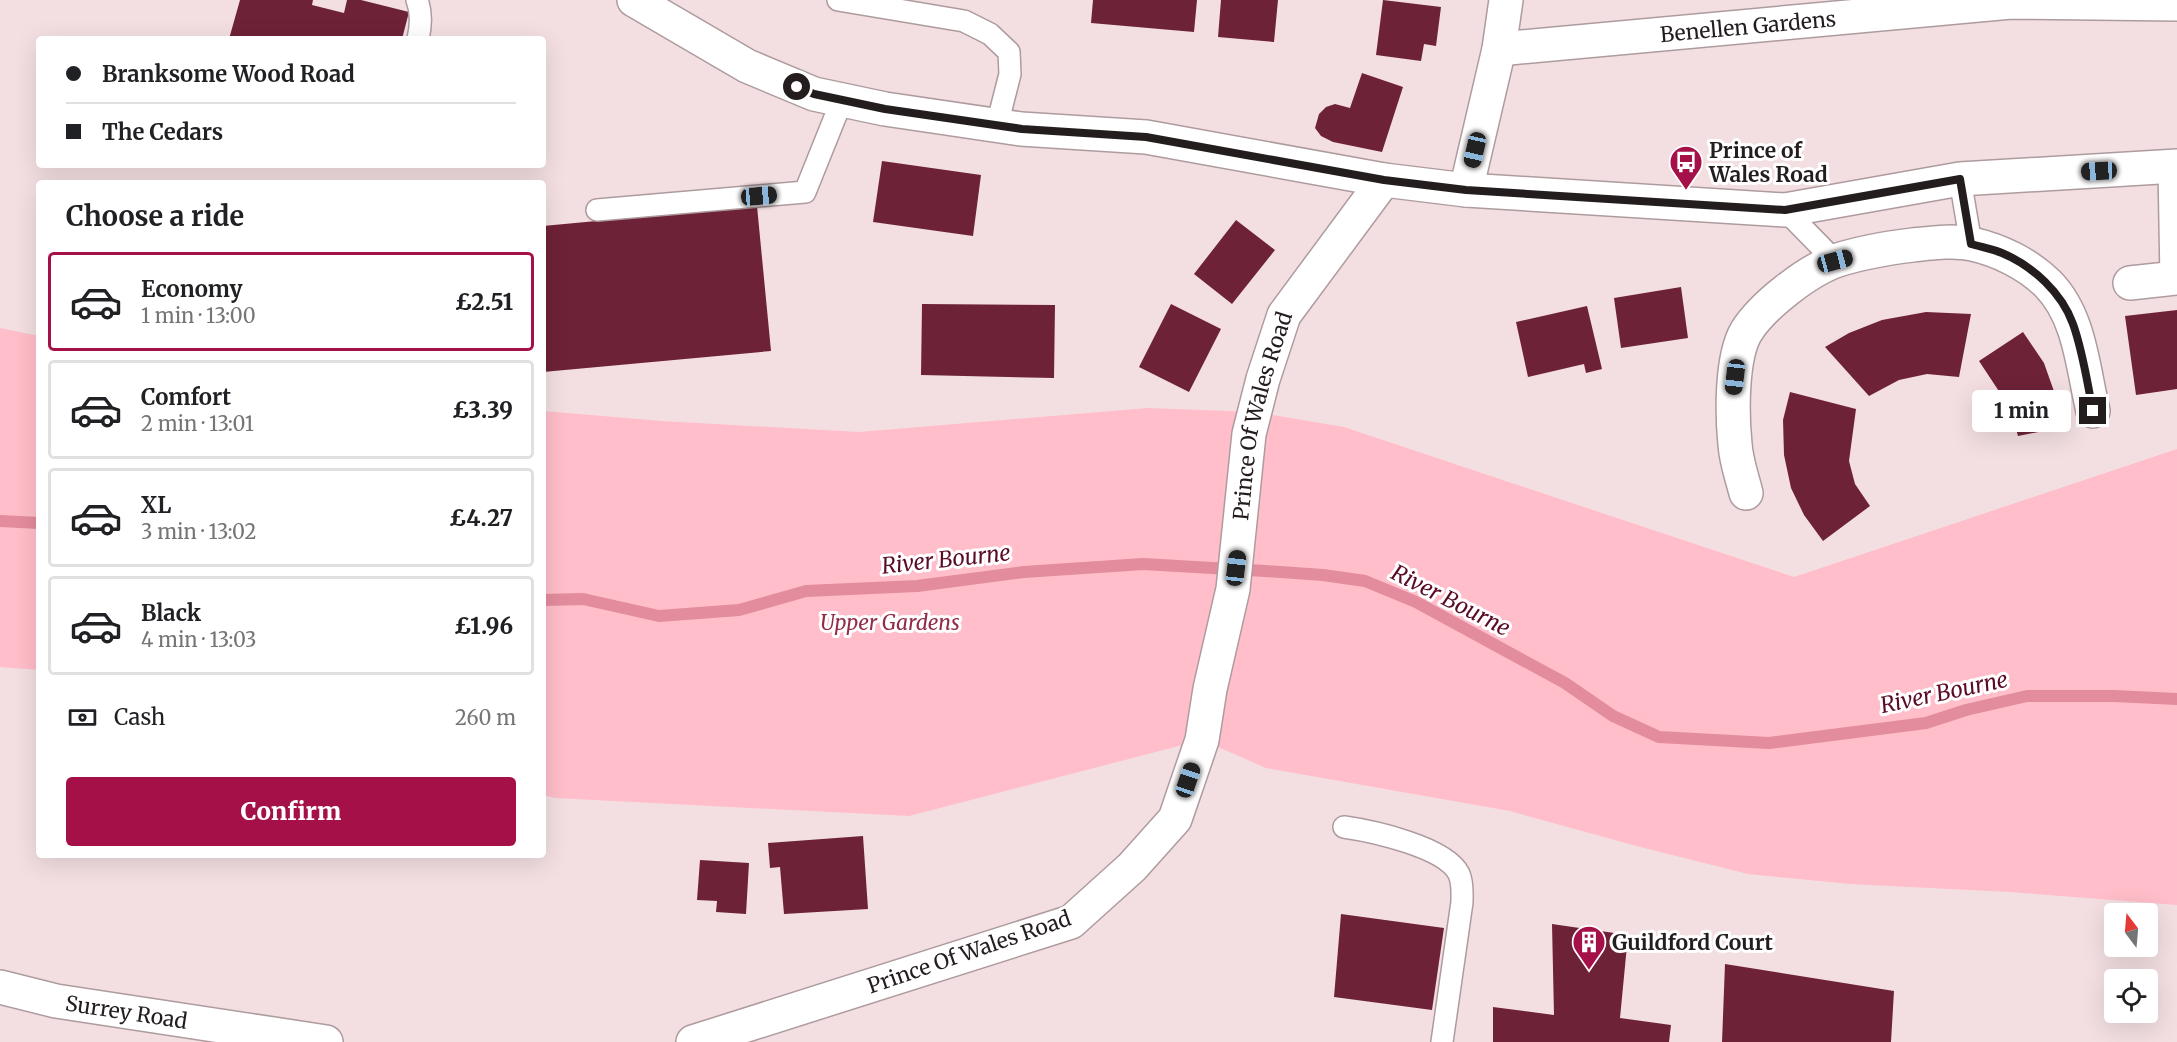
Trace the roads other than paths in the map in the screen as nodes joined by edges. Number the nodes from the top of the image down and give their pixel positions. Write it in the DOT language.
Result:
graph roads {
  1 [pos="417,0"];
  2 [pos="634,0"];
  3 [pos="838,0"];
  4 [pos="1506,0"];
  5 [pos="2177,4"];
  6 [pos="419,36"];
  7 [pos="1499,49"];
  8 [pos="842,100"];
  9 [pos="997,125"];
  10 [pos="2173,166"];
  11 [pos="1960,179"];
  12 [pos="1384,180"];
  13 [pos="1466,190"];
  14 [pos="597,210"];
  15 [pos="1785,210"];
  16 [pos="1971,244"];
  17 [pos="1835,261"];
  18 [pos="2174,278"];
  19 [pos="2130,283"];
  20 [pos="2093,411"];
  21 [pos="1746,493"];
  22 [pos="1344,827"];
  23 [pos="0,987"];
  24 [pos="326,1042"];
  25 [pos="693,1042"];
  26 [pos="1442,1042"];
  1 -- 6 [label="lane"];
  2 -- 8 [label="street"];
  3 -- 9 [label="lane"];
  4 -- 7 [label="street"];
  5 -- 7 [label="street, Benellen Gardens"];
  7 -- 13 [label="street"];
  8 -- 9 [label="street"];
  8 -- 14 [label="lane"];
  9 -- 12 [label="street"];
  10 -- 11 [label="street"];
  10 -- 18 [label="lane"];
  11 -- 15 [label="street"];
  11 -- 16 [label="lane"];
  12 -- 13 [label="street"];
  12 -- 25 [label="street, Prince Of Wales Road"];
  13 -- 15 [label="street"];
  15 -- 17 [label="lane"];
  16 -- 17 [label="street"];
  16 -- 20 [label="street"];
  17 -- 21 [label="street"];
  18 -- 19 [label="street"];
  22 -- 26 [label="lane"];
  23 -- 24 [label="street, Surrey Road"];
}
